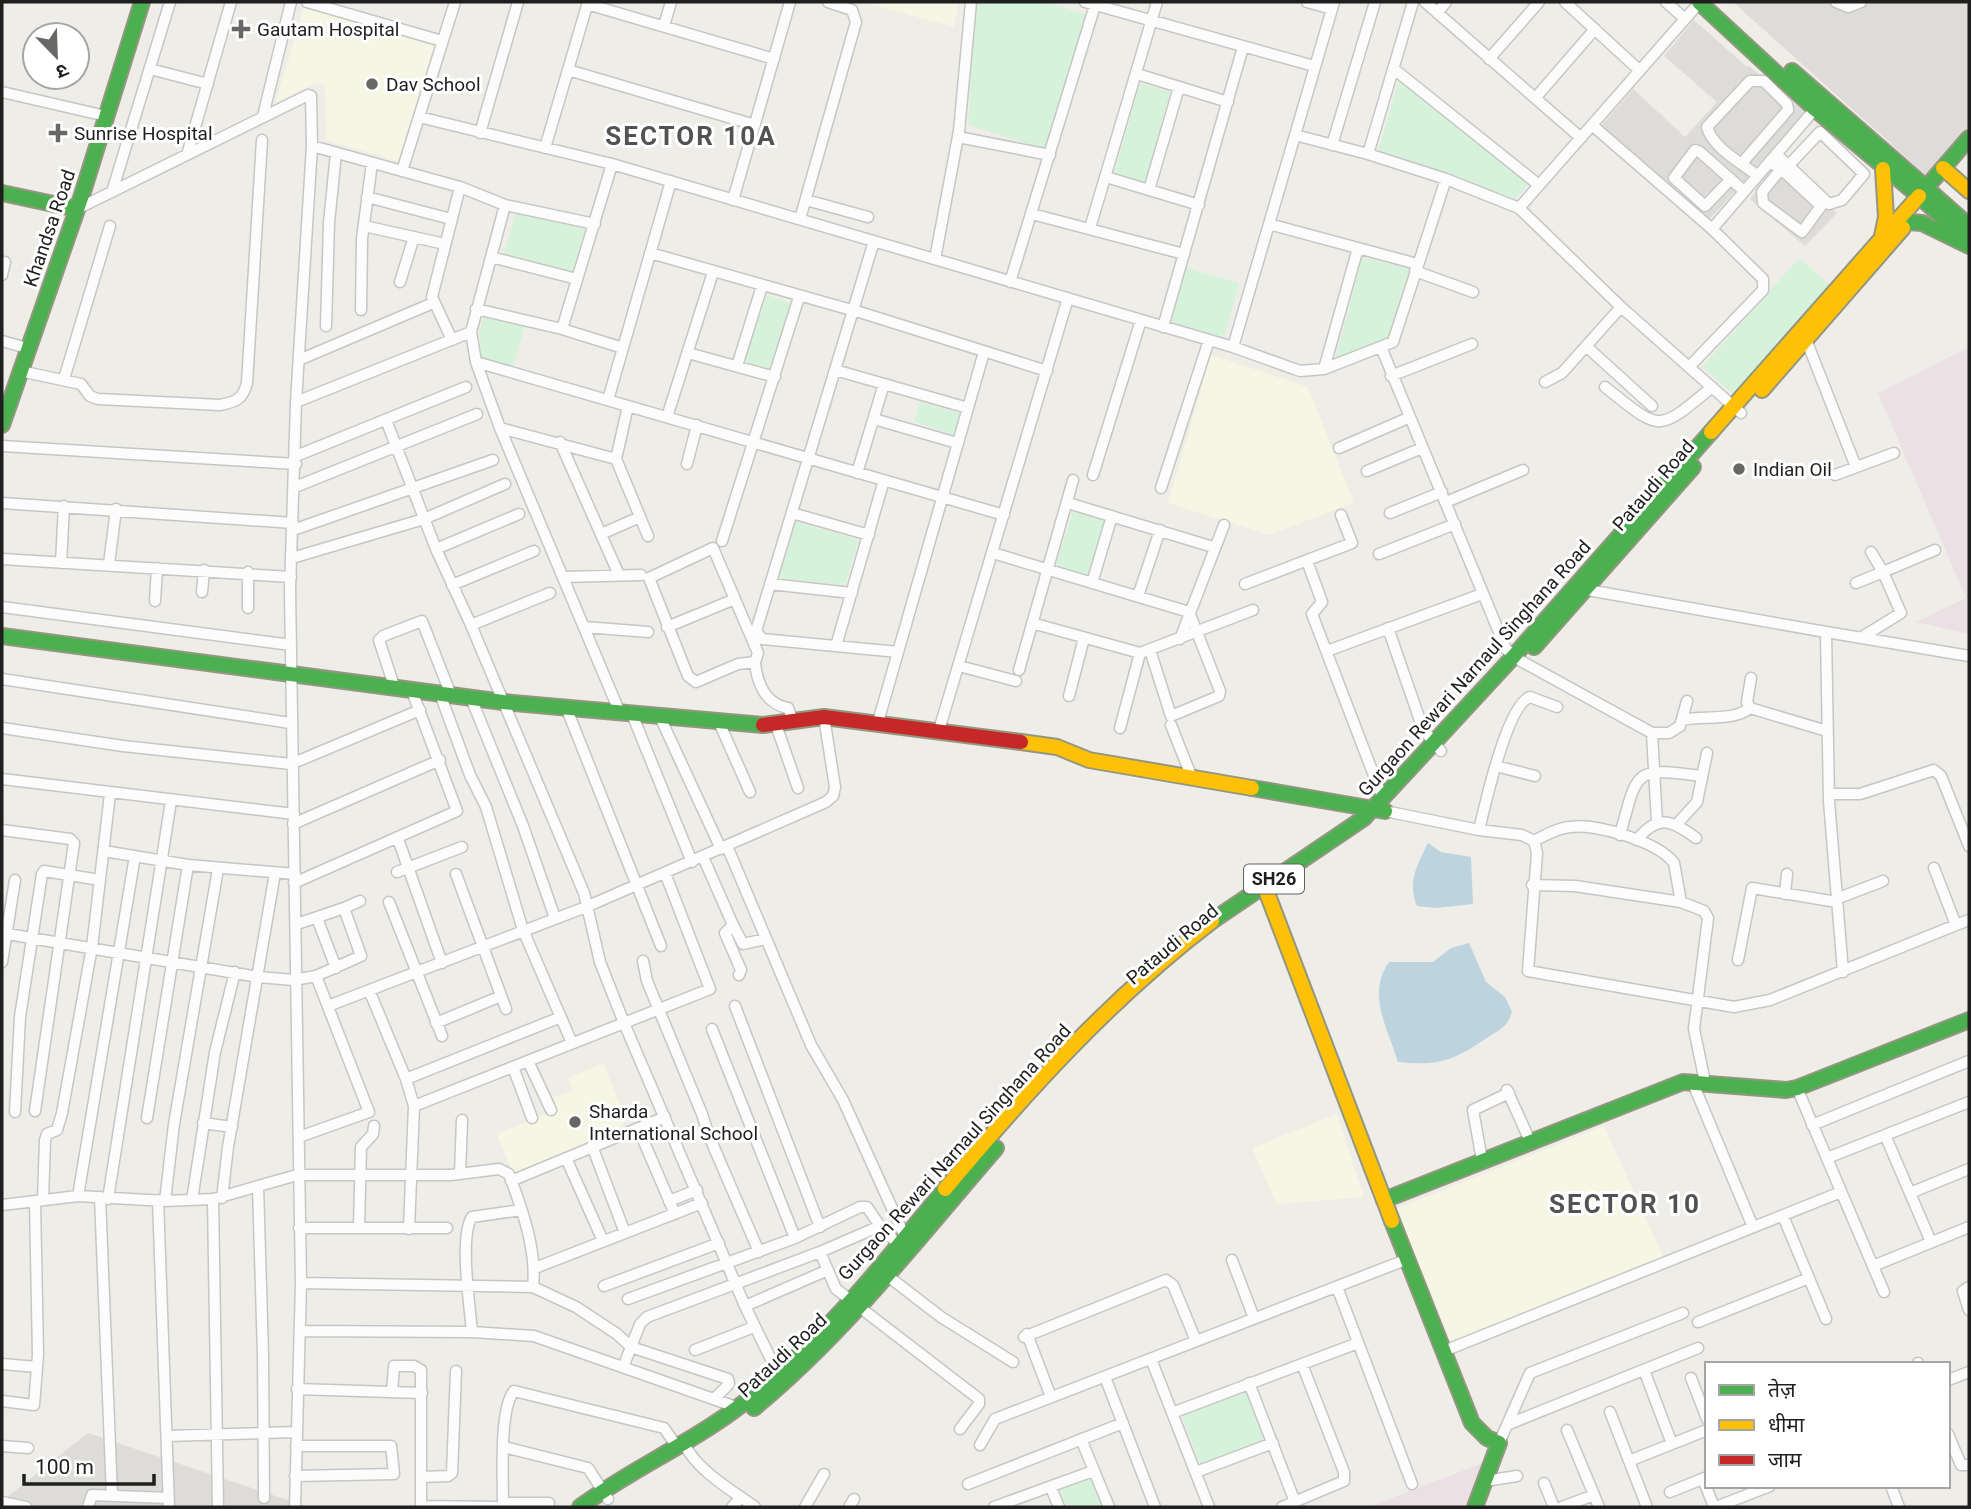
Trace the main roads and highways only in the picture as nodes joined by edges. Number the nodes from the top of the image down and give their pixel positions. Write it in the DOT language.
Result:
graph roads {
  1 [pos="142,2"];
  2 [pos="1700,2"];
  3 [pos="1715,2"];
  4 [pos="1969,138"];
  5 [pos="1967,154"];
  6 [pos="1883,169"];
  7 [pos="1947,172"];
  8 [pos="1969,176"];
  9 [pos="1969,191"];
  10 [pos="2,193"];
  11 [pos="1927,196"];
  12 [pos="77,209"];
  13 [pos="1909,222"];
  14 [pos="1969,226"];
  15 [pos="1882,236"];
  16 [pos="1969,243"];
  17 [pos="1737,410"];
  18 [pos="2,425"];
  19 [pos="2,636"];
  20 [pos="1381,806"];
  21 [pos="1265,891"];
  22 [pos="1969,1020"];
  23 [pos="1021,1110"];
  24 [pos="1384,1200"];
  25 [pos="854,1304"];
  26 [pos="781,1379"];
  27 [pos="684,1448"];
  28 [pos="595,1502"];
  29 [pos="1475,1507"];
  1 -- 12 [label="main road, Khandsa Road"];
  2 -- 6 [label="main road"];
  3 -- 11 [label="main road"];
  4 -- 7 [label="main road"];
  5 -- 8 [label="main road"];
  6 -- 11 [label="main road"];
  6 -- 15 [label="main road"];
  7 -- 9 [label="main road"];
  7 -- 11 [label="main road"];
  10 -- 12 [label="main road"];
  11 -- 13 [label="main road, SH26"];
  11 -- 14 [label="main road"];
  11 -- 15 [label="main road, Gurgaon Rewari Narnaul Singhana Road / SH26"];
  11 -- 16 [label="main road"];
  12 -- 18 [label="main road, Khandsa Road"];
  13 -- 16 [label="main road"];
  13 -- 17 [label="main road, SH26"];
  15 -- 17 [label="main road, Gurgaon Rewari Narnaul Singhana Road / SH26"];
  17 -- 20 [label="main road, Gurgaon Rewari Narnaul Singhana Road / SH26"];
  19 -- 20 [label="main road"];
  20 -- 21 [label="main road, Gurgaon Rewari Narnaul Singhana Road / SH26"];
  21 -- 23 [label="main road, Gurgaon Rewari Narnaul Singhana Road / SH26"];
  21 -- 24 [label="main road"];
  22 -- 24 [label="main road"];
  23 -- 25 [label="main road, Gurgaon Rewari Narnaul Singhana Road / SH26"];
  23 -- 25 [label="main road, SH26"];
  24 -- 29 [label="main road"];
  25 -- 26 [label="main road, Gurgaon Rewari Narnaul Singhana Road / SH26"];
  26 -- 27 [label="main road, Pataudi Road / SH26"];
  26 -- 27 [label="main road, Gurgaon Rewari Narnaul Singhana Road / SH26"];
  27 -- 28 [label="main road, Gurgaon Rewari Narnaul Singhana Road / SH26"];
}
